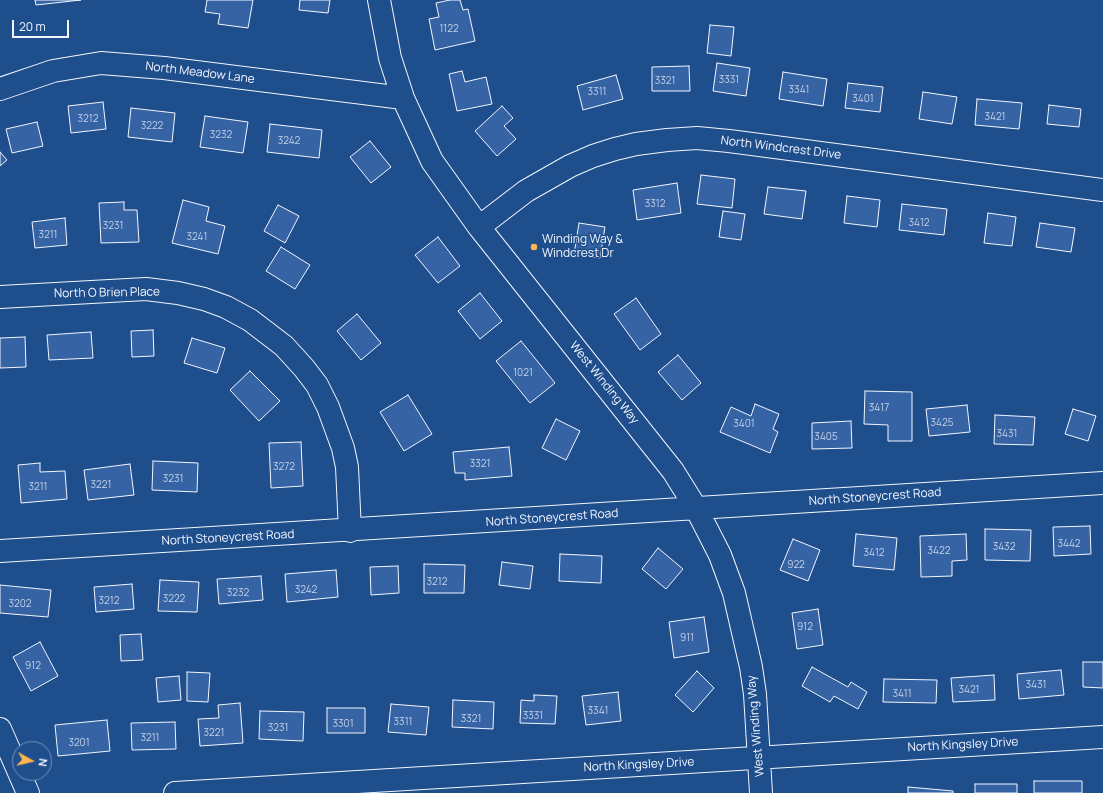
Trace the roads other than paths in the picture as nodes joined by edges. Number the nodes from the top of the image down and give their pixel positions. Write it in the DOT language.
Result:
graph roads {
  1 [pos="379,0"];
  2 [pos="0,89"];
  3 [pos="403,98"];
  4 [pos="1103,190"];
  5 [pos="479,227"];
  6 [pos="0,297"];
  7 [pos="1103,483"];
  8 [pos="696,508"];
  9 [pos="350,531"];
  10 [pos="0,551"];
  11 [pos="0,729"];
  12 [pos="1103,737"];
  13 [pos="759,758"];
  14 [pos="28,793"];
  15 [pos="175,793"];
  16 [pos="761,793"];
  1 -- 3 [label="street, West Winding Way"];
  2 -- 3 [label="street, North Meadow Lane"];
  3 -- 5 [label="street, West Winding Way"];
  4 -- 5 [label="street, North Windcrest Drive"];
  5 -- 8 [label="street, West Winding Way"];
  6 -- 9 [label="street, North O Brien Place"];
  7 -- 8 [label="street, North Stoneycrest Road"];
  8 -- 9 [label="street, North Stoneycrest Road"];
  8 -- 13 [label="street, West Winding Way"];
  9 -- 10 [label="street, North Stoneycrest Road"];
  11 -- 14 [label="street"];
  12 -- 13 [label="street, North Kingsley Drive"];
  13 -- 15 [label="street, North Kingsley Drive"];
  13 -- 16 [label="street, West Winding Way"];
}
